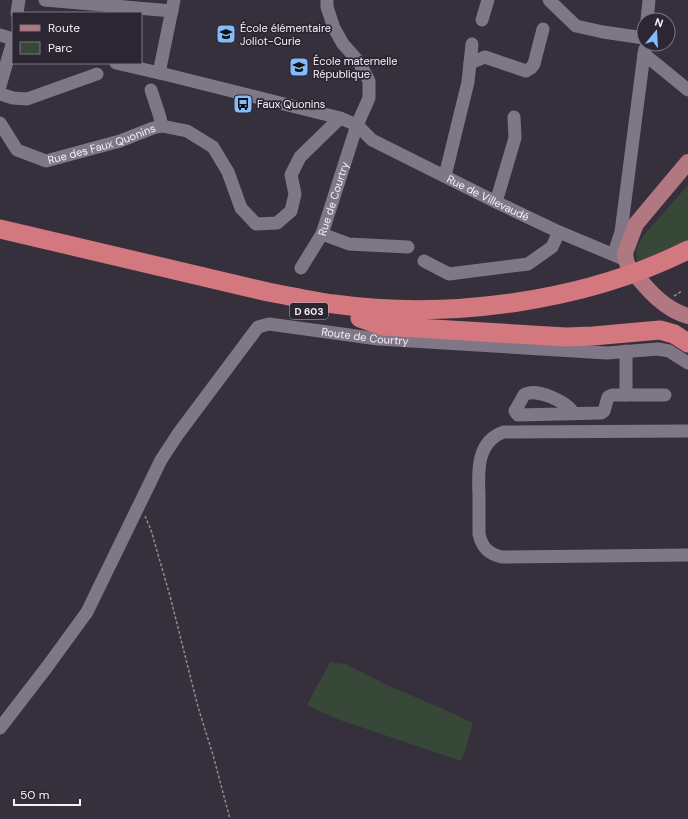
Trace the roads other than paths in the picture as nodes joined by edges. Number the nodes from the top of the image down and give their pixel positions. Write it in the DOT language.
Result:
graph roads {
  1 [pos="19,0"];
  2 [pos="45,0"];
  3 [pos="327,0"];
  4 [pos="488,0"];
  5 [pos="549,0"];
  6 [pos="649,0"];
  7 [pos="173,6"];
  8 [pos="17,12"];
  9 [pos="648,12"];
  10 [pos="482,20"];
  11 [pos="543,29"];
  12 [pos="0,35"];
  13 [pos="636,37"];
  14 [pos="12,40"];
  15 [pos="12,44"];
  16 [pos="472,44"];
  17 [pos="645,52"];
  18 [pos="648,52"];
  19 [pos="470,63"];
  20 [pos="121,64"];
  21 [pos="159,72"];
  22 [pos="97,74"];
  23 [pos="0,86"];
  24 [pos="152,90"];
  25 [pos="688,90"];
  26 [pos="0,94"];
  27 [pos="514,117"];
  28 [pos="340,118"];
  29 [pos="0,123"];
  30 [pos="357,125"];
  31 [pos="162,126"];
  32 [pos="688,162"];
  33 [pos="445,176"];
  34 [pos="688,179"];
  35 [pos="496,202"];
  36 [pos="0,229"];
  37 [pos="559,232"];
  38 [pos="322,234"];
  39 [pos="0,241"];
  40 [pos="408,247"];
  41 [pos="623,250"];
  42 [pos="688,250"];
  43 [pos="424,261"];
  44 [pos="688,264"];
  45 [pos="301,268"];
  46 [pos="657,270"];
  47 [pos="620,283"];
  48 [pos="656,298"];
  49 [pos="688,316"];
  50 [pos="360,318"];
  51 [pos="688,326"];
  52 [pos="688,343"];
  53 [pos="626,351"];
  54 [pos="688,363"];
  55 [pos="626,395"];
  56 [pos="665,395"];
  57 [pos="574,414"];
  58 [pos="688,430"];
  59 [pos="688,555"];
  60 [pos="0,728"];
  1 -- 8 [label="street"];
  2 -- 7 [label="street"];
  3 -- 30 [label="street, Rue de Courtry"];
  4 -- 10 [label="street"];
  5 -- 13 [label="street"];
  6 -- 9 [label="street"];
  7 -- 21 [label="street"];
  11 -- 19 [label="street"];
  12 -- 14 [label="street"];
  15 -- 23 [label="street"];
  16 -- 19 [label="street"];
  17 -- 41 [label="street"];
  18 -- 25 [label="street"];
  19 -- 33 [label="street"];
  20 -- 21 [label="street"];
  21 -- 28 [label="street"];
  22 -- 26 [label="street"];
  24 -- 31 [label="street"];
  27 -- 35 [label="street"];
  28 -- 30 [label="street"];
  28 -- 31 [label="street, Rue des Faux Quonins"];
  29 -- 31 [label="street, Rue des Faux Quonins"];
  30 -- 33 [label="street, Rue de Villevaudé"];
  30 -- 38 [label="street, Rue de Courtry"];
  32 -- 41 [label="main road"];
  33 -- 35 [label="street, Rue de Villevaudé"];
  34 -- 41 [label="main road"];
  35 -- 37 [label="street, Rue de Villevaudé"];
  36 -- 47 [label="highway, D 603"];
  37 -- 41 [label="street, Rue de Villevaudé"];
  37 -- 43 [label="street"];
  38 -- 40 [label="street"];
  38 -- 45 [label="street, Rue de Courtry"];
  39 -- 50 [label="highway, D 603"];
  41 -- 48 [label="main road"];
  42 -- 46 [label="highway, D 603"];
  44 -- 46 [label="highway, D 603"];
  46 -- 47 [label="highway, D 603"];
  47 -- 50 [label="highway, D 603"];
  48 -- 49 [label="main road"];
  48 -- 51 [label="main road"];
  50 -- 52 [label="highway"];
  53 -- 54 [label="street, Route de Courtry"];
  53 -- 55 [label="street"];
  53 -- 60 [label="street, Route de Courtry"];
  55 -- 56 [label="street"];
  55 -- 57 [label="street"];
  58 -- 59 [label="street"];
}
